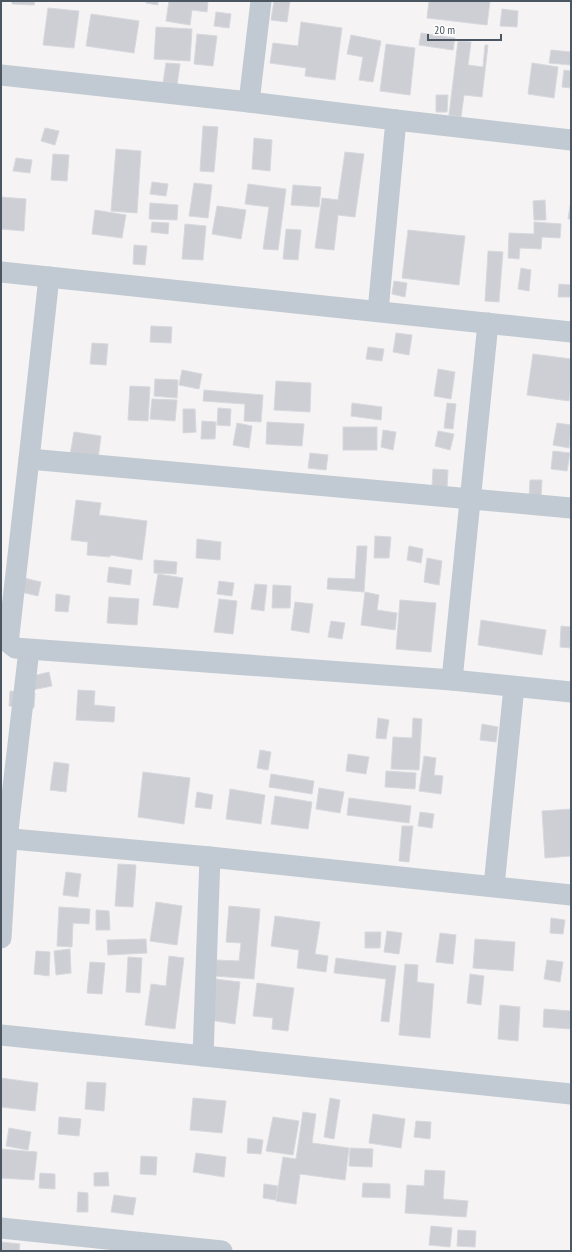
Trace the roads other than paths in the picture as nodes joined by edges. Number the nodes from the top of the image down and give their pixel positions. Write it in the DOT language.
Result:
graph roads {
  1 [pos="261,1"];
  2 [pos="1,75"];
  3 [pos="249,102"];
  4 [pos="396,120"];
  5 [pos="571,140"];
  6 [pos="1,272"];
  7 [pos="49,277"];
  8 [pos="378,311"];
  9 [pos="488,323"];
  10 [pos="571,332"];
  11 [pos="29,459"];
  12 [pos="470,499"];
  13 [pos="571,508"];
  14 [pos="28,650"];
  15 [pos="452,680"];
  16 [pos="514,686"];
  17 [pos="571,692"];
  18 [pos="4,838"];
  19 [pos="210,857"];
  20 [pos="494,886"];
  21 [pos="571,895"];
  22 [pos="1,938"];
  23 [pos="1,1035"];
  24 [pos="203,1056"];
  25 [pos="571,1094"];
  26 [pos="1,1228"];
  27 [pos="222,1251"];
  1 -- 3 [label="street"];
  2 -- 3 [label="street"];
  3 -- 4 [label="street"];
  4 -- 5 [label="street"];
  4 -- 8 [label="street"];
  6 -- 7 [label="street"];
  7 -- 8 [label="street"];
  7 -- 11 [label="street"];
  8 -- 9 [label="street"];
  9 -- 10 [label="street"];
  9 -- 12 [label="street"];
  11 -- 12 [label="street"];
  11 -- 14 [label="street"];
  12 -- 13 [label="street"];
  12 -- 15 [label="street"];
  14 -- 15 [label="street"];
  14 -- 18 [label="street"];
  15 -- 16 [label="street"];
  16 -- 17 [label="street"];
  16 -- 20 [label="street"];
  18 -- 19 [label="street"];
  18 -- 22 [label="street"];
  19 -- 20 [label="street"];
  19 -- 24 [label="street"];
  20 -- 21 [label="street"];
  23 -- 24 [label="street"];
  24 -- 25 [label="street"];
  26 -- 27 [label="street"];
}
